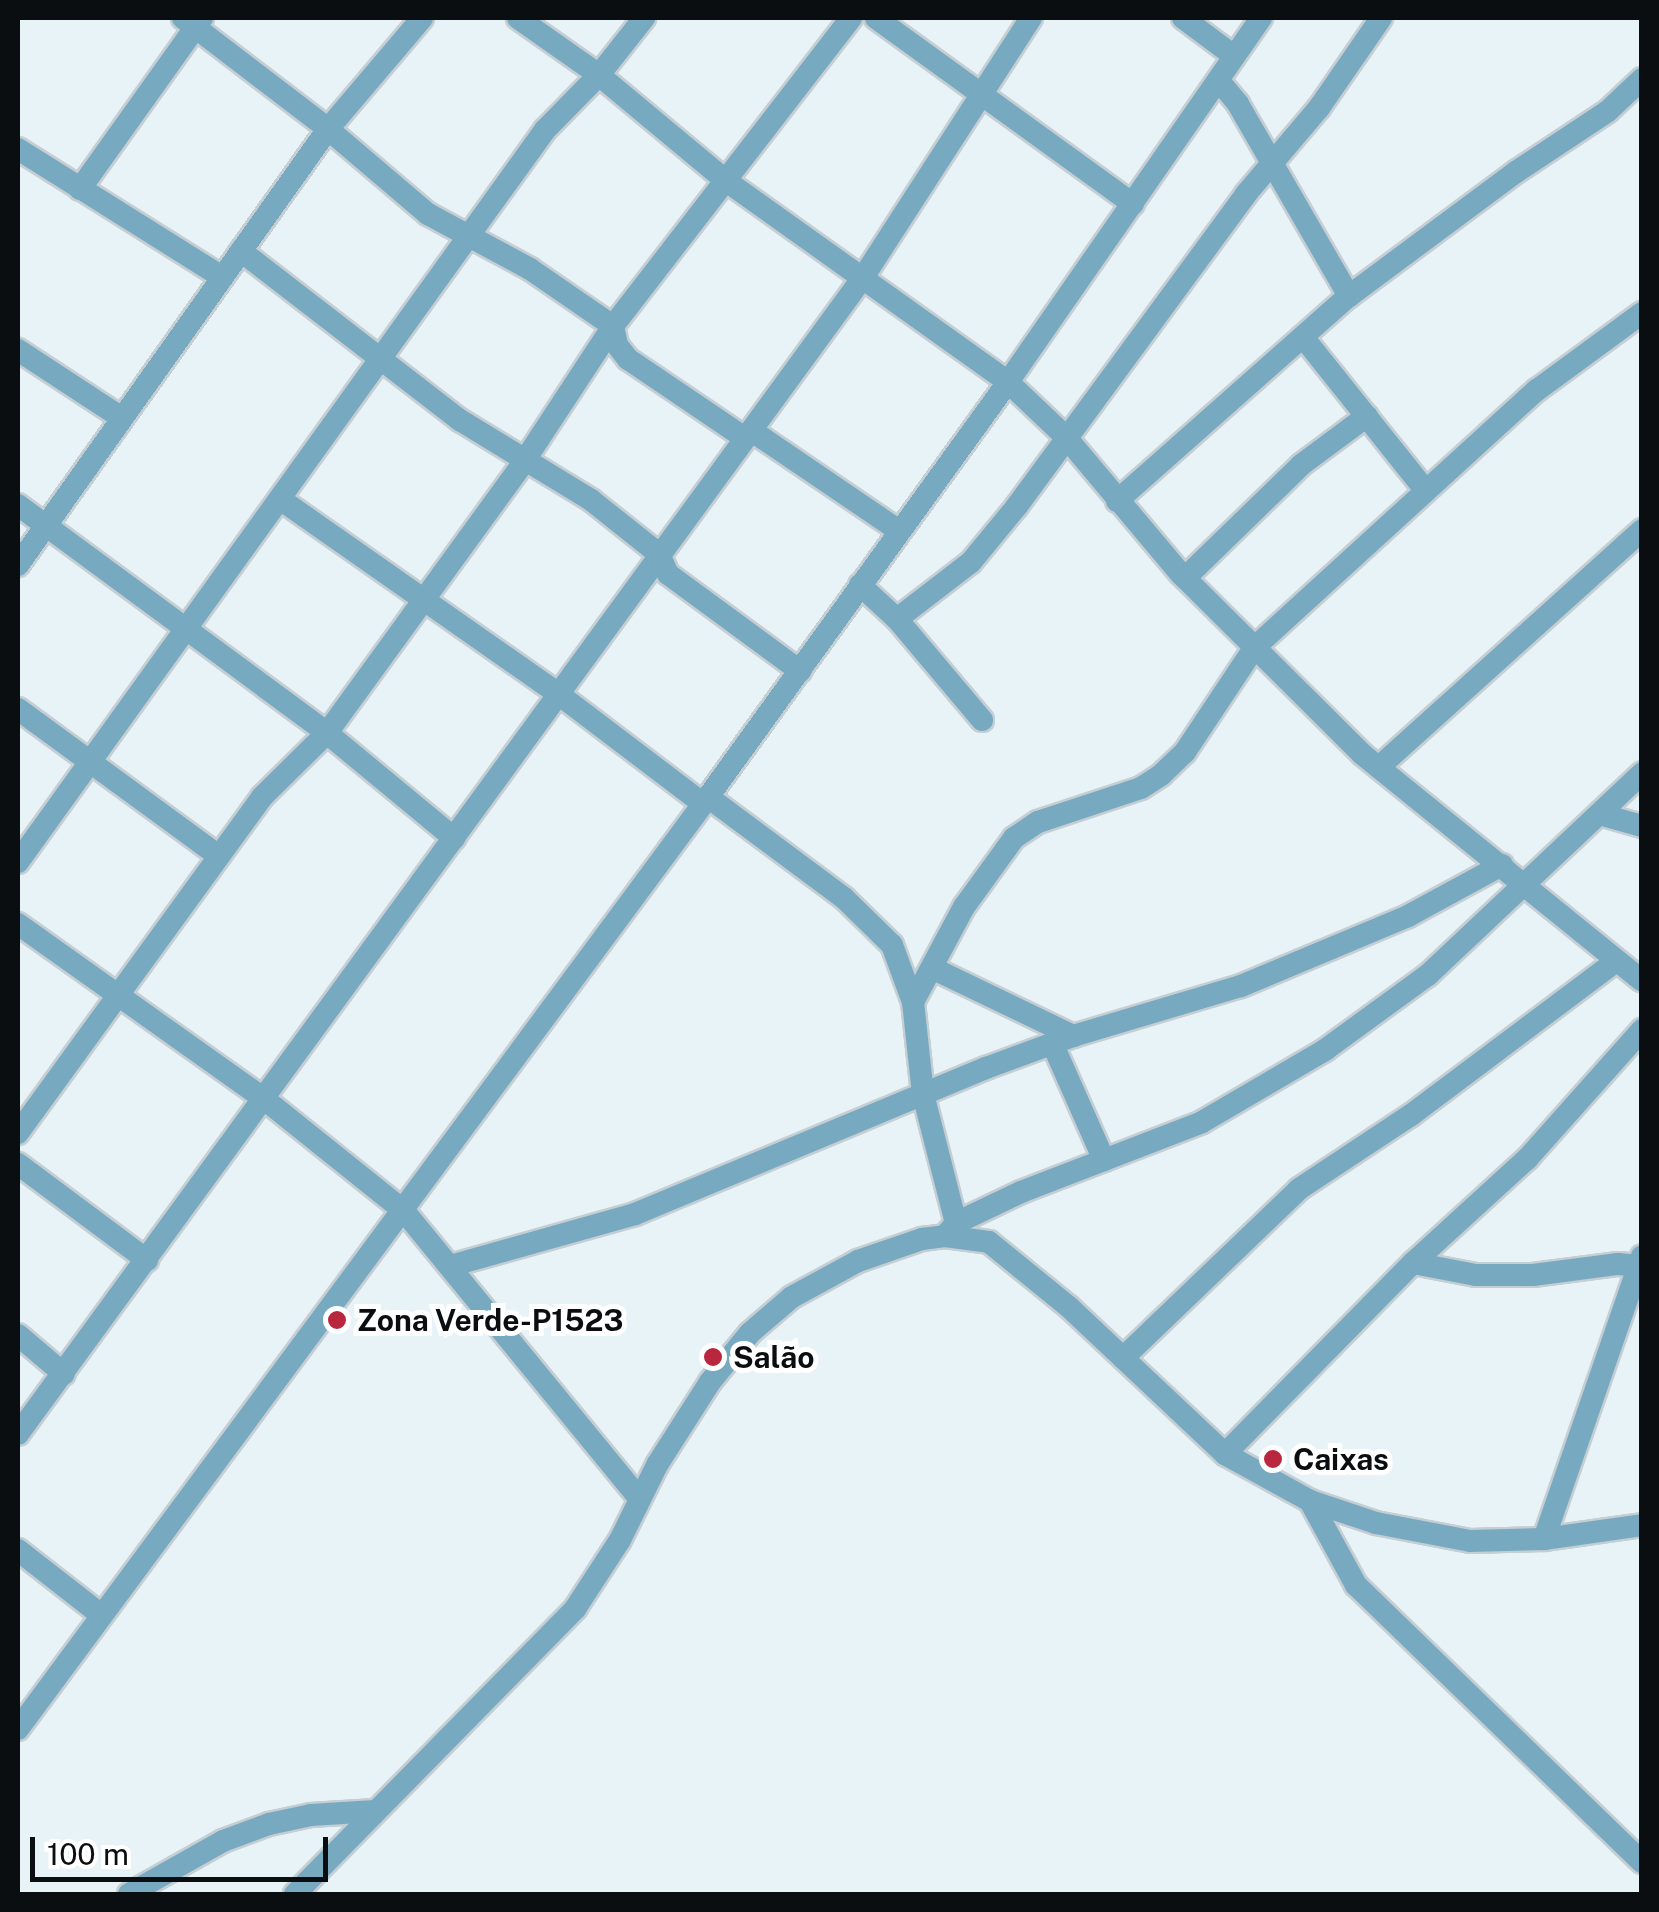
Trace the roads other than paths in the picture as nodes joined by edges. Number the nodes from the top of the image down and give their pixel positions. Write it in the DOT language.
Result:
graph roads {
  1 [pos="422,18"];
  2 [pos="518,18"];
  3 [pos="644,18"];
  4 [pos="851,18"];
  5 [pos="876,18"];
  6 [pos="1030,18"];
  7 [pos="1182,18"];
  8 [pos="1261,18"];
  9 [pos="1381,18"];
  10 [pos="194,21"];
  11 [pos="1234,56"];
  12 [pos="599,75"];
  13 [pos="1642,79"];
  14 [pos="1219,81"];
  15 [pos="983,92"];
  16 [pos="328,128"];
  17 [pos="18,148"];
  18 [pos="1270,163"];
  19 [pos="725,180"];
  20 [pos="80,190"];
  21 [pos="1133,204"];
  22 [pos="468,233"];
  23 [pos="241,251"];
  24 [pos="864,276"];
  25 [pos="222,277"];
  26 [pos="1349,296"];
  27 [pos="1642,313"];
  28 [pos="613,326"];
  29 [pos="1304,337"];
  30 [pos="18,350"];
  31 [pos="382,361"];
  32 [pos="1008,382"];
  33 [pos="1366,416"];
  34 [pos="122,418"];
  35 [pos="1066,436"];
  36 [pos="743,437"];
  37 [pos="525,460"];
  38 [pos="1425,490"];
  39 [pos="280,499"];
  40 [pos="1117,501"];
  41 [pos="18,505"];
  42 [pos="46,525"];
  43 [pos="898,530"];
  44 [pos="1642,530"];
  45 [pos="659,554"];
  46 [pos="18,565"];
  47 [pos="1185,578"];
  48 [pos="860,586"];
  49 [pos="425,600"];
  50 [pos="897,619"];
  51 [pos="183,630"];
  52 [pos="1254,648"];
  53 [pos="800,670"];
  54 [pos="557,693"];
  55 [pos="18,708"];
  56 [pos="982,720"];
  57 [pos="327,733"];
  58 [pos="89,759"];
  59 [pos="1379,767"];
  60 [pos="1642,773"];
  61 [pos="706,801"];
  62 [pos="1599,814"];
  63 [pos="1642,826"];
  64 [pos="454,838"];
  65 [pos="219,856"];
  66 [pos="18,862"];
  67 [pos="1502,865"];
  68 [pos="1525,885"];
  69 [pos="18,924"];
  70 [pos="1616,961"];
  71 [pos="932,968"];
  72 [pos="1642,982"];
  73 [pos="118,999"];
  74 [pos="914,1002"];
  75 [pos="1642,1030"];
  76 [pos="1063,1040"];
  77 [pos="923,1094"];
  78 [pos="263,1098"];
  79 [pos="18,1133"];
  80 [pos="1104,1160"];
  81 [pos="18,1164"];
  82 [pos="404,1210"];
  83 [pos="951,1230"];
  84 [pos="147,1260"];
  85 [pos="1640,1263"];
  86 [pos="1414,1264"];
  87 [pos="450,1266"];
  88 [pos="18,1335"];
  89 [pos="1123,1358"];
  90 [pos="64,1374"];
  91 [pos="18,1434"];
  92 [pos="1225,1454"];
  93 [pos="640,1500"];
  94 [pos="1310,1501"];
  95 [pos="1642,1525"];
  96 [pos="1544,1539"];
  97 [pos="18,1550"];
  98 [pos="100,1614"];
  99 [pos="18,1729"];
  100 [pos="374,1812"];
  101 [pos="1642,1862"];
  102 [pos="130,1894"];
  103 [pos="295,1894"];
  1 -- 16 [label="street"];
  2 -- 12 [label="street"];
  3 -- 12 [label="street"];
  4 -- 19 [label="street"];
  5 -- 15 [label="street"];
  6 -- 15 [label="street"];
  7 -- 11 [label="street"];
  8 -- 11 [label="street"];
  9 -- 18 [label="street"];
  10 -- 16 [label="street"];
  10 -- 20 [label="street"];
  11 -- 14 [label="street"];
  12 -- 19 [label="street"];
  12 -- 22 [label="street"];
  13 -- 26 [label="street"];
  14 -- 18 [label="street"];
  14 -- 21 [label="street"];
  15 -- 21 [label="street"];
  15 -- 24 [label="street"];
  16 -- 22 [label="street"];
  16 -- 23 [label="street"];
  17 -- 20 [label="street"];
  18 -- 26 [label="street"];
  18 -- 35 [label="street"];
  19 -- 24 [label="street"];
  19 -- 28 [label="street"];
  20 -- 25 [label="street"];
  21 -- 32 [label="street"];
  22 -- 28 [label="street"];
  22 -- 31 [label="street"];
  23 -- 25 [label="street"];
  23 -- 31 [label="street"];
  24 -- 32 [label="street"];
  24 -- 36 [label="street"];
  25 -- 34 [label="street"];
  26 -- 29 [label="street"];
  27 -- 38 [label="street"];
  28 -- 36 [label="street"];
  28 -- 37 [label="street"];
  29 -- 33 [label="street"];
  29 -- 40 [label="street"];
  30 -- 34 [label="street"];
  31 -- 37 [label="street"];
  31 -- 39 [label="street"];
  32 -- 35 [label="street"];
  32 -- 43 [label="street"];
  33 -- 38 [label="street"];
  33 -- 47 [label="street"];
  34 -- 42 [label="street"];
  35 -- 40 [label="street"];
  35 -- 50 [label="street"];
  36 -- 43 [label="street"];
  36 -- 45 [label="street"];
  37 -- 45 [label="street"];
  37 -- 49 [label="street"];
  38 -- 52 [label="street"];
  39 -- 49 [label="street"];
  39 -- 51 [label="street"];
  40 -- 47 [label="street"];
  41 -- 42 [label="street"];
  42 -- 46 [label="street"];
  42 -- 51 [label="street"];
  43 -- 48 [label="street"];
  44 -- 59 [label="street"];
  45 -- 53 [label="street"];
  45 -- 54 [label="street"];
  47 -- 52 [label="street"];
  48 -- 50 [label="street"];
  48 -- 53 [label="street"];
  49 -- 54 [label="street"];
  49 -- 57 [label="street"];
  50 -- 56 [label="street"];
  51 -- 57 [label="street"];
  51 -- 58 [label="street"];
  52 -- 59 [label="street"];
  52 -- 71 [label="street"];
  53 -- 61 [label="street"];
  54 -- 61 [label="street"];
  54 -- 64 [label="street"];
  55 -- 58 [label="street"];
  57 -- 64 [label="street"];
  57 -- 65 [label="street"];
  58 -- 65 [label="street"];
  58 -- 66 [label="street"];
  59 -- 67 [label="street"];
  60 -- 62 [label="street"];
  61 -- 74 [label="street"];
  61 -- 82 [label="street"];
  62 -- 63 [label="street"];
  62 -- 68 [label="street"];
  64 -- 78 [label="street"];
  65 -- 73 [label="street"];
  67 -- 68 [label="street"];
  67 -- 76 [label="street"];
  68 -- 70 [label="street"];
  68 -- 80 [label="street"];
  69 -- 73 [label="street"];
  70 -- 72 [label="street"];
  70 -- 89 [label="street"];
  71 -- 74 [label="street"];
  71 -- 76 [label="street"];
  73 -- 78 [label="street"];
  73 -- 79 [label="street"];
  74 -- 77 [label="street"];
  75 -- 86 [label="street"];
  76 -- 77 [label="street"];
  76 -- 80 [label="street"];
  77 -- 83 [label="street"];
  77 -- 87 [label="street"];
  78 -- 82 [label="street"];
  78 -- 84 [label="street"];
  80 -- 83 [label="street"];
  81 -- 84 [label="street"];
  82 -- 87 [label="street"];
  82 -- 98 [label="street"];
  83 -- 89 [label="street"];
  83 -- 93 [label="street"];
  84 -- 90 [label="street"];
  85 -- 86 [label="street"];
  85 -- 96 [label="street"];
  86 -- 92 [label="street"];
  87 -- 93 [label="street"];
  88 -- 90 [label="street"];
  89 -- 92 [label="street"];
  90 -- 91 [label="street"];
  92 -- 94 [label="street"];
  93 -- 100 [label="street"];
  94 -- 96 [label="street"];
  94 -- 101 [label="street"];
  95 -- 96 [label="street"];
  97 -- 98 [label="street"];
  98 -- 99 [label="street"];
  100 -- 102 [label="street"];
  100 -- 103 [label="street"];
}
